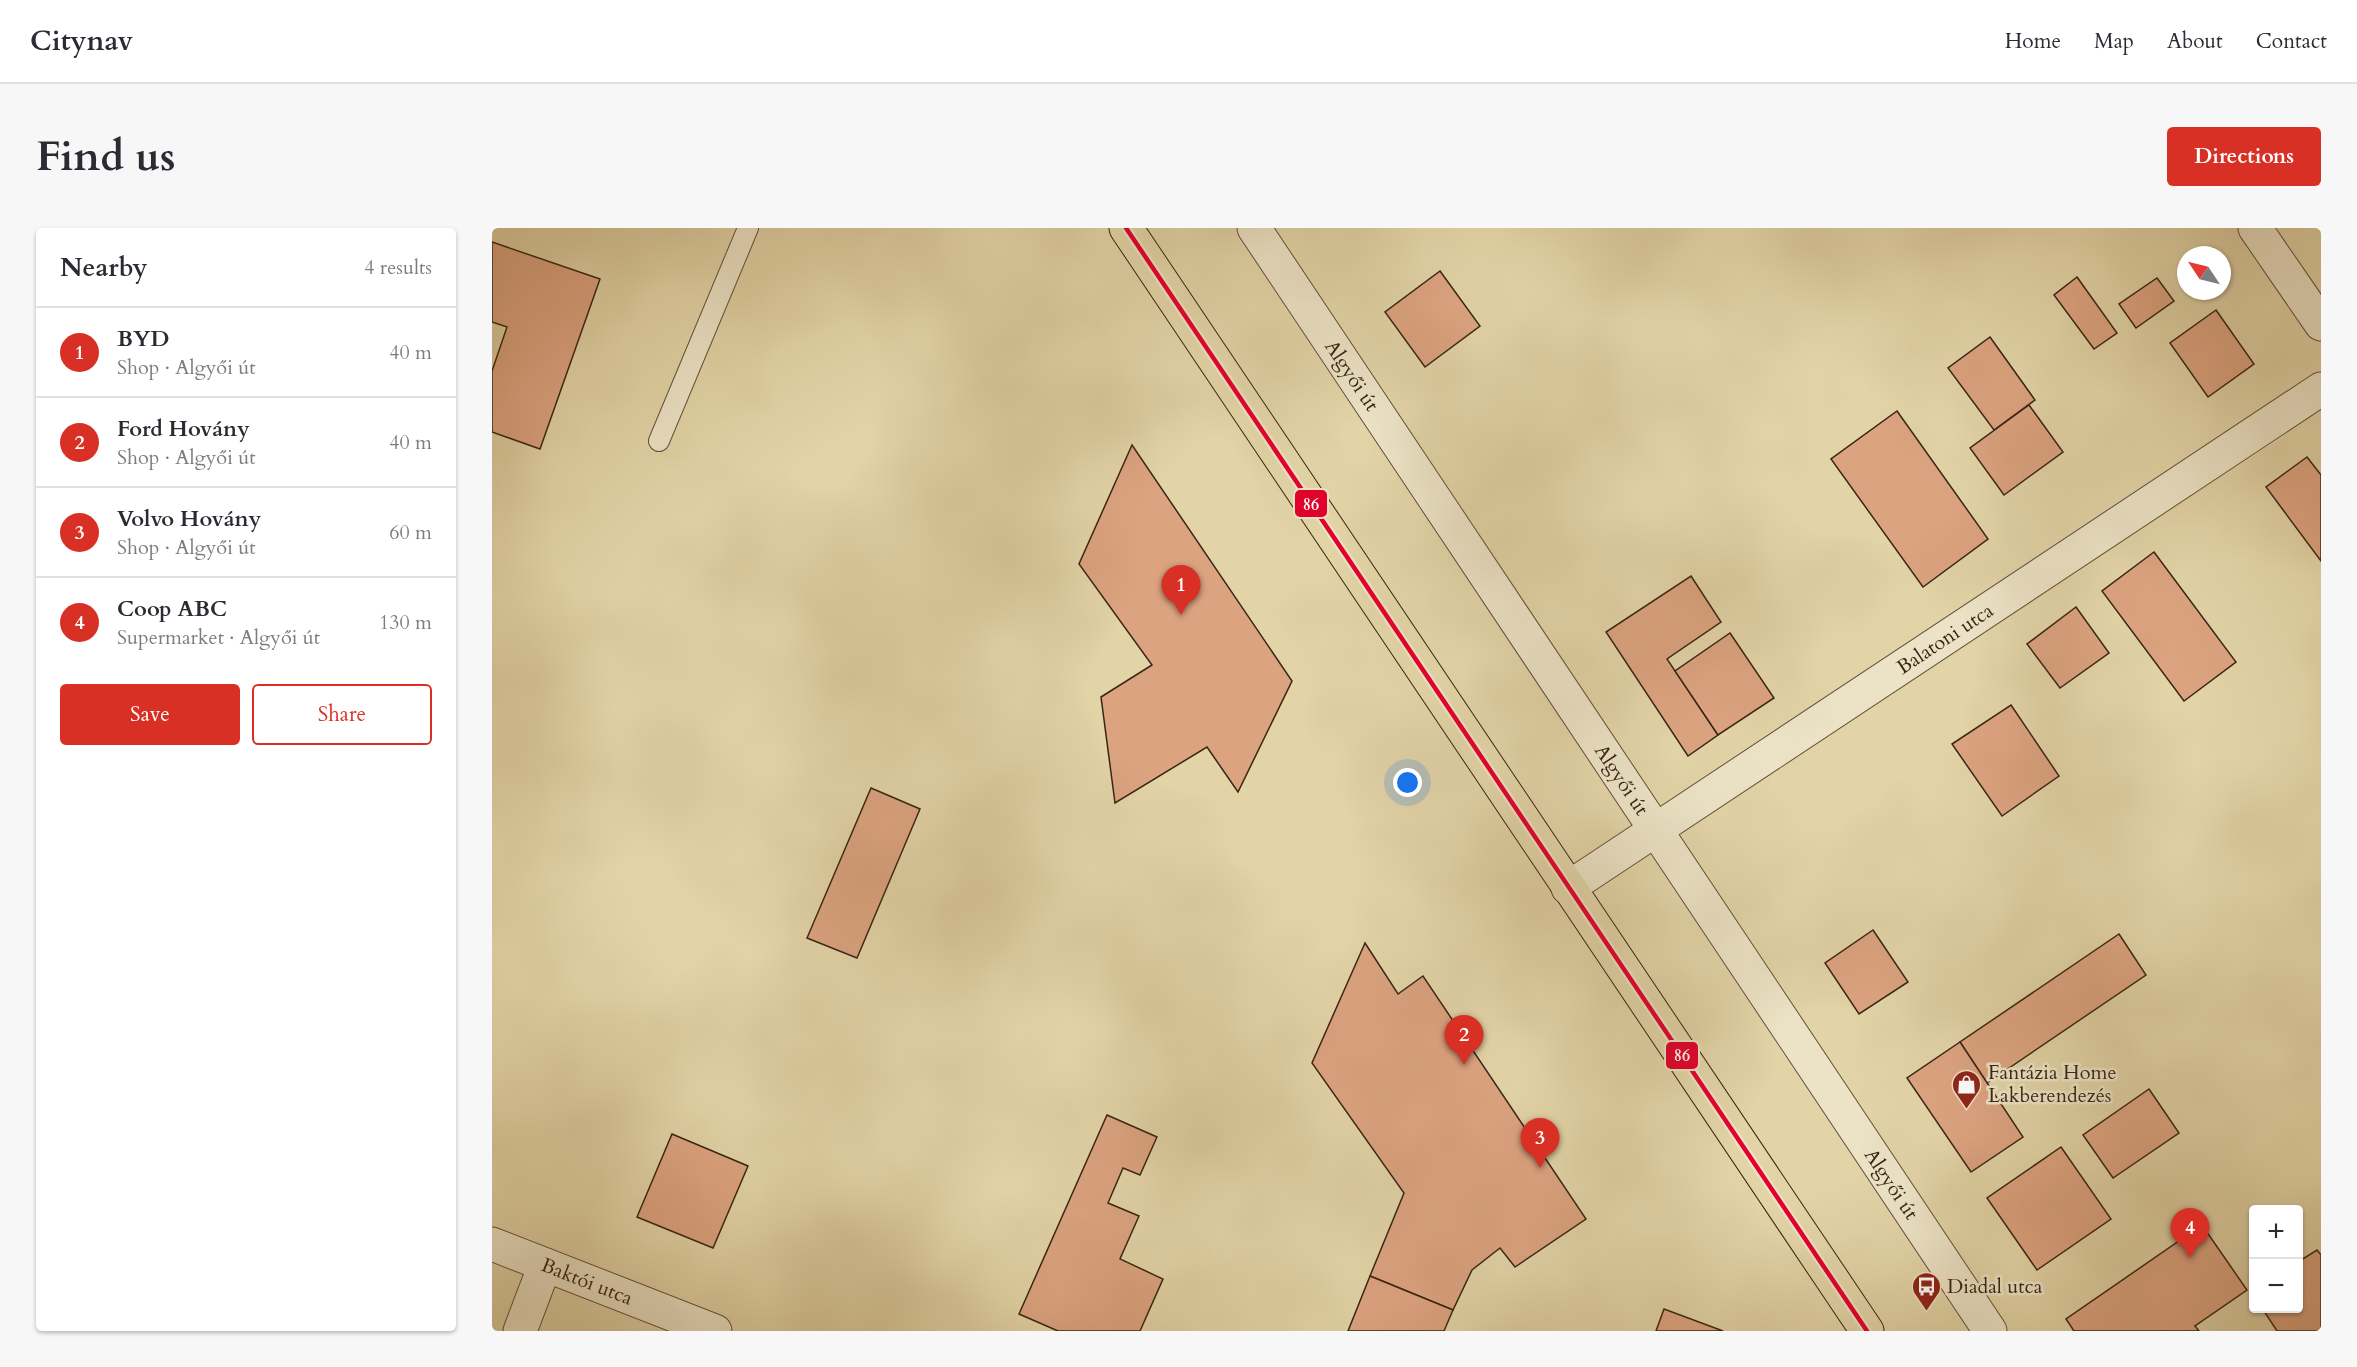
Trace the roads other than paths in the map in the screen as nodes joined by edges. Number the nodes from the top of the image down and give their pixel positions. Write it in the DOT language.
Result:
graph roads {
  1 [pos="748,228"];
  2 [pos="1126,228"];
  3 [pos="1254,228"];
  4 [pos="2255,228"];
  5 [pos="2321,324"];
  6 [pos="2321,389"];
  7 [pos="659,441"];
  8 [pos="1656,831"];
  9 [pos="1568,888"];
  10 [pos="492,1244"];
  11 [pos="545,1265"];
  12 [pos="520,1331"];
  13 [pos="715,1331"];
  14 [pos="1867,1331"];
  15 [pos="1990,1331"];
  1 -- 7 [label="lane"];
  2 -- 9 [label="main road"];
  3 -- 8 [label="street, Algyői út"];
  4 -- 5 [label="street"];
  6 -- 8 [label="street, Balatoni utca"];
  8 -- 9 [label="street, Balatoni utca"];
  8 -- 15 [label="street, Algyői út"];
  9 -- 14 [label="main road"];
  10 -- 11 [label="street, Baktói utca"];
  11 -- 12 [label="street"];
  11 -- 13 [label="street, Baktói utca"];
}
